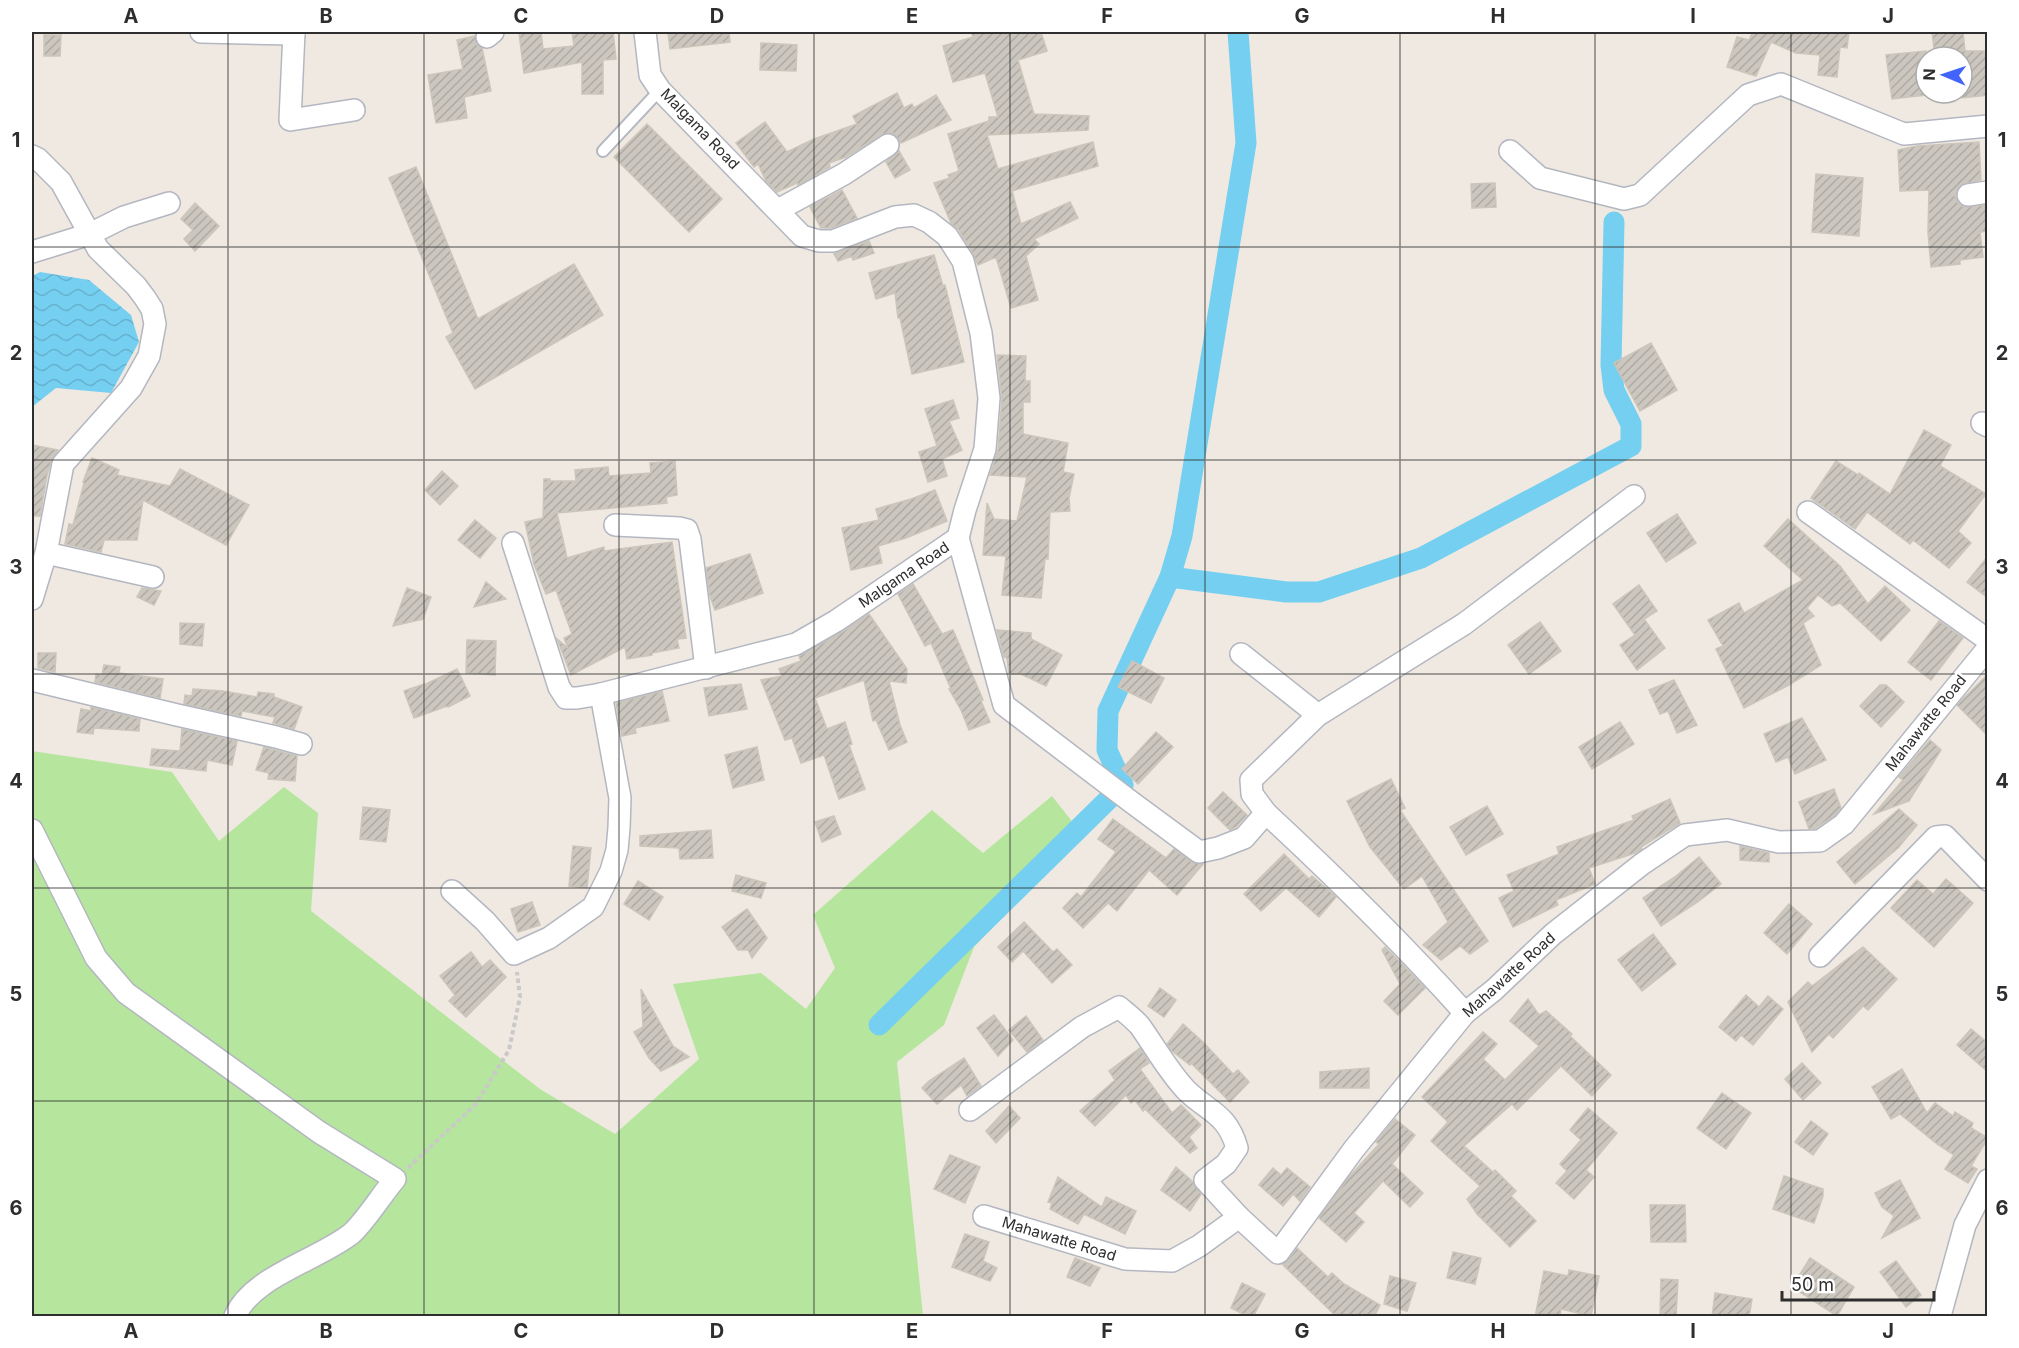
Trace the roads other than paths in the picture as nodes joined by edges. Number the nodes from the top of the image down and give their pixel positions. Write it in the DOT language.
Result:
graph roads {
  1 [pos="201,32"];
  2 [pos="645,32"];
  3 [pos="294,33"];
  4 [pos="660,90"];
  5 [pos="354,110"];
  6 [pos="1988,126"];
  7 [pos="888,145"];
  8 [pos="603,151"];
  9 [pos="1510,151"];
  10 [pos="32,156"];
  11 [pos="170,202"];
  12 [pos="778,210"];
  13 [pos="90,234"];
  14 [pos="32,252"];
  15 [pos="1634,496"];
  16 [pos="1808,512"];
  17 [pos="615,525"];
  18 [pos="958,538"];
  19 [pos="513,543"];
  20 [pos="46,553"];
  21 [pos="153,577"];
  22 [pos="32,599"];
  23 [pos="1988,640"];
  24 [pos="1988,648"];
  25 [pos="1241,654"];
  26 [pos="706,668"];
  27 [pos="32,680"];
  28 [pos="601,694"];
  29 [pos="1318,715"];
  30 [pos="301,744"];
  31 [pos="1266,813"];
  32 [pos="32,830"];
  33 [pos="1988,880"];
  34 [pos="452,891"];
  35 [pos="1820,956"];
  36 [pos="1465,1013"];
  37 [pos="970,1110"];
  38 [pos="1988,1180"];
  39 [pos="984,1216"];
  40 [pos="1239,1217"];
  41 [pos="235,1317"];
  42 [pos="1940,1317"];
  1 -- 3 [label="street"];
  2 -- 4 [label="street, Malgama Road"];
  3 -- 5 [label="street"];
  4 -- 8 [label="lane"];
  4 -- 12 [label="street, Malgama Road"];
  6 -- 9 [label="street"];
  7 -- 12 [label="street"];
  10 -- 13 [label="street"];
  11 -- 13 [label="street"];
  12 -- 18 [label="street, Malgama Road"];
  13 -- 14 [label="street"];
  13 -- 20 [label="street"];
  15 -- 29 [label="street"];
  16 -- 23 [label="street"];
  17 -- 26 [label="street"];
  18 -- 26 [label="street, Malgama Road"];
  18 -- 31 [label="street"];
  19 -- 28 [label="street, Malgama Road"];
  20 -- 21 [label="street"];
  20 -- 22 [label="street"];
  24 -- 36 [label="street, Mahawatte Road"];
  25 -- 29 [label="street"];
  26 -- 28 [label="street, Malgama Road"];
  27 -- 30 [label="street"];
  28 -- 34 [label="street"];
  29 -- 31 [label="street"];
  31 -- 36 [label="street"];
  32 -- 41 [label="street"];
  33 -- 35 [label="street"];
  36 -- 40 [label="street, Mahawatte Road"];
  37 -- 40 [label="street"];
  38 -- 42 [label="street"];
  39 -- 40 [label="street, Mahawatte Road"];
}
